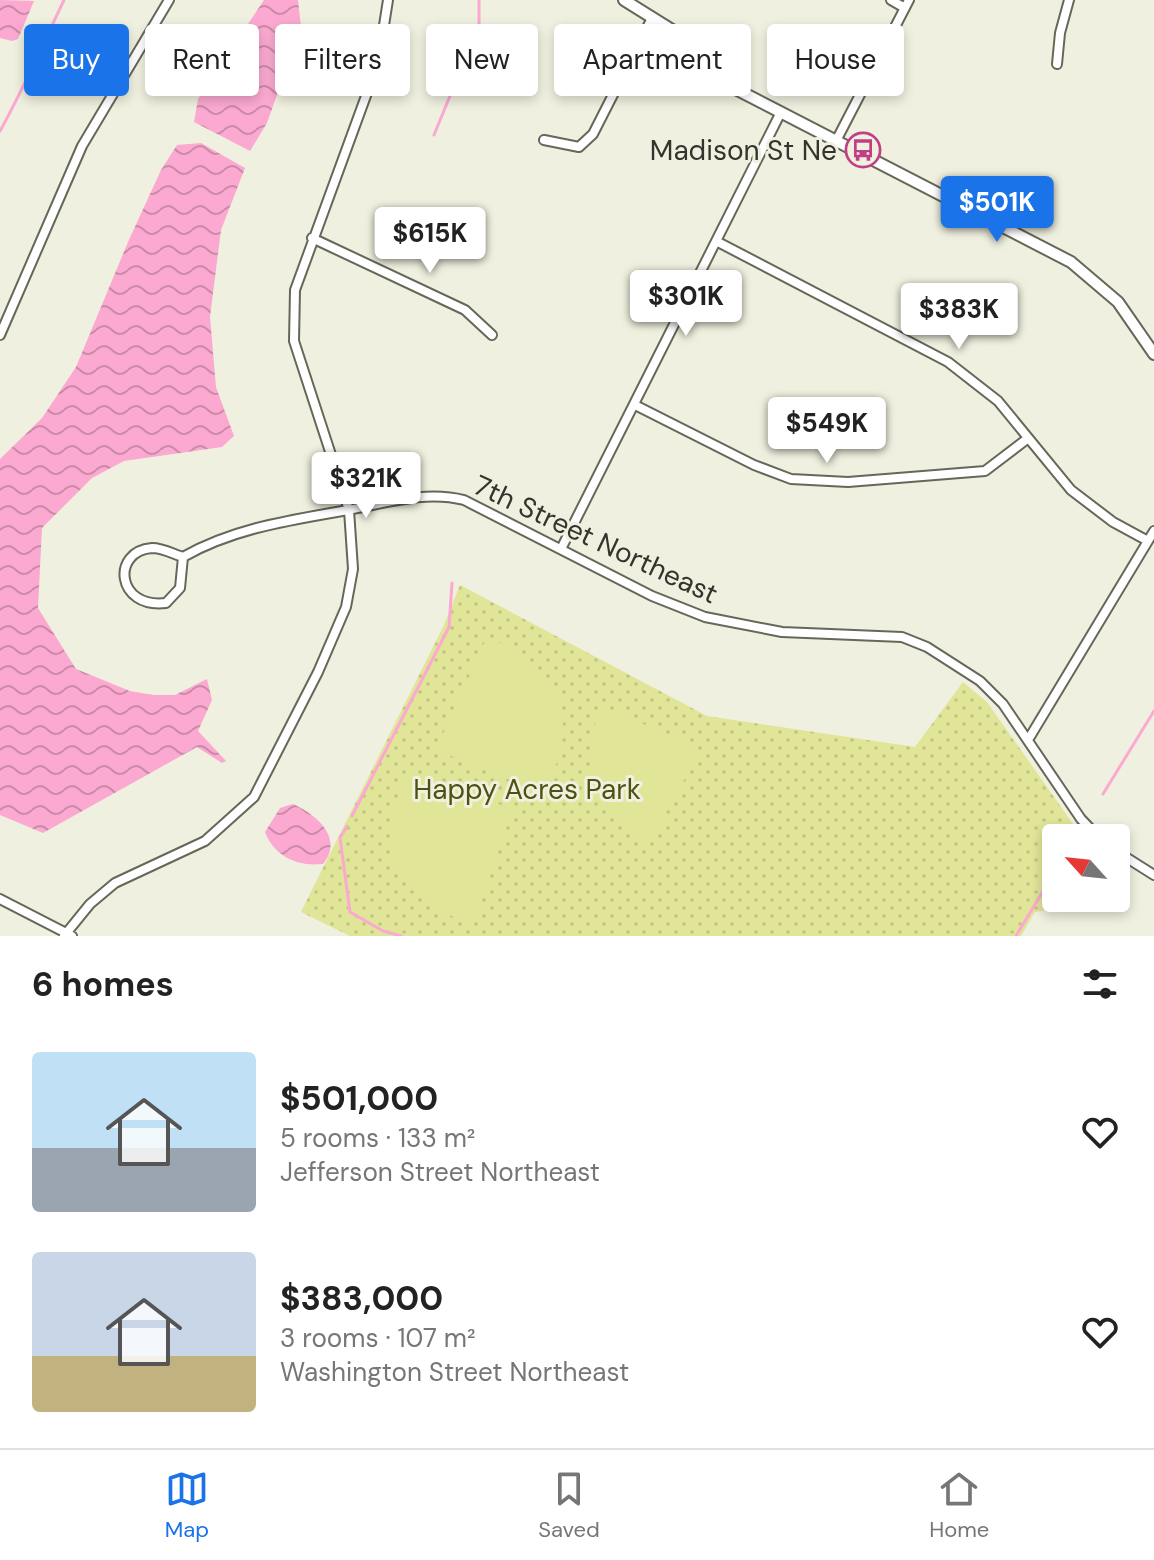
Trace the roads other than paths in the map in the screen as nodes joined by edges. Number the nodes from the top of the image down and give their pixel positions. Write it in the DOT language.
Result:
graph roads {
  1 [pos="169,0"];
  2 [pos="388,0"];
  3 [pos="624,0"];
  4 [pos="891,0"];
  5 [pos="1069,0"];
  6 [pos="907,4"];
  7 [pos="652,18"];
  8 [pos="1057,64"];
  9 [pos="781,112"];
  10 [pos="544,140"];
  11 [pos="836,141"];
  12 [pos="312,238"];
  13 [pos="716,241"];
  14 [pos="0,335"];
  15 [pos="492,335"];
  16 [pos="1154,354"];
  17 [pos="635,405"];
  18 [pos="1027,439"];
  19 [pos="349,510"];
  20 [pos="1154,531"];
  21 [pos="1148,541"];
  22 [pos="561,549"];
  23 [pos="183,557"];
  24 [pos="1028,740"];
  25 [pos="1086,824"];
  26 [pos="1130,860"];
  27 [pos="1154,875"];
  28 [pos="0,899"];
  29 [pos="67,935"];
  1 -- 14 [label="street"];
  2 -- 12 [label="street"];
  3 -- 7 [label="street"];
  4 -- 6 [label="street"];
  5 -- 8 [label="street"];
  6 -- 11 [label="street"];
  7 -- 9 [label="street"];
  7 -- 10 [label="street"];
  9 -- 11 [label="street"];
  9 -- 13 [label="street"];
  11 -- 16 [label="street"];
  12 -- 15 [label="street"];
  12 -- 19 [label="street"];
  13 -- 17 [label="street"];
  13 -- 18 [label="street"];
  17 -- 18 [label="street"];
  17 -- 22 [label="street"];
  18 -- 21 [label="street"];
  19 -- 22 [label="street, 7th Street Northeast"];
  19 -- 23 [label="street, 7th Street Northeast"];
  19 -- 29 [label="street"];
  20 -- 21 [label="street"];
  21 -- 24 [label="street"];
  22 -- 24 [label="street, 7th Street Northeast"];
  23 -- 23 [label="street"];
  24 -- 25 [label="street, 7th Street Northeast"];
  26 -- 27 [label="street"];
  28 -- 29 [label="street"];
}
